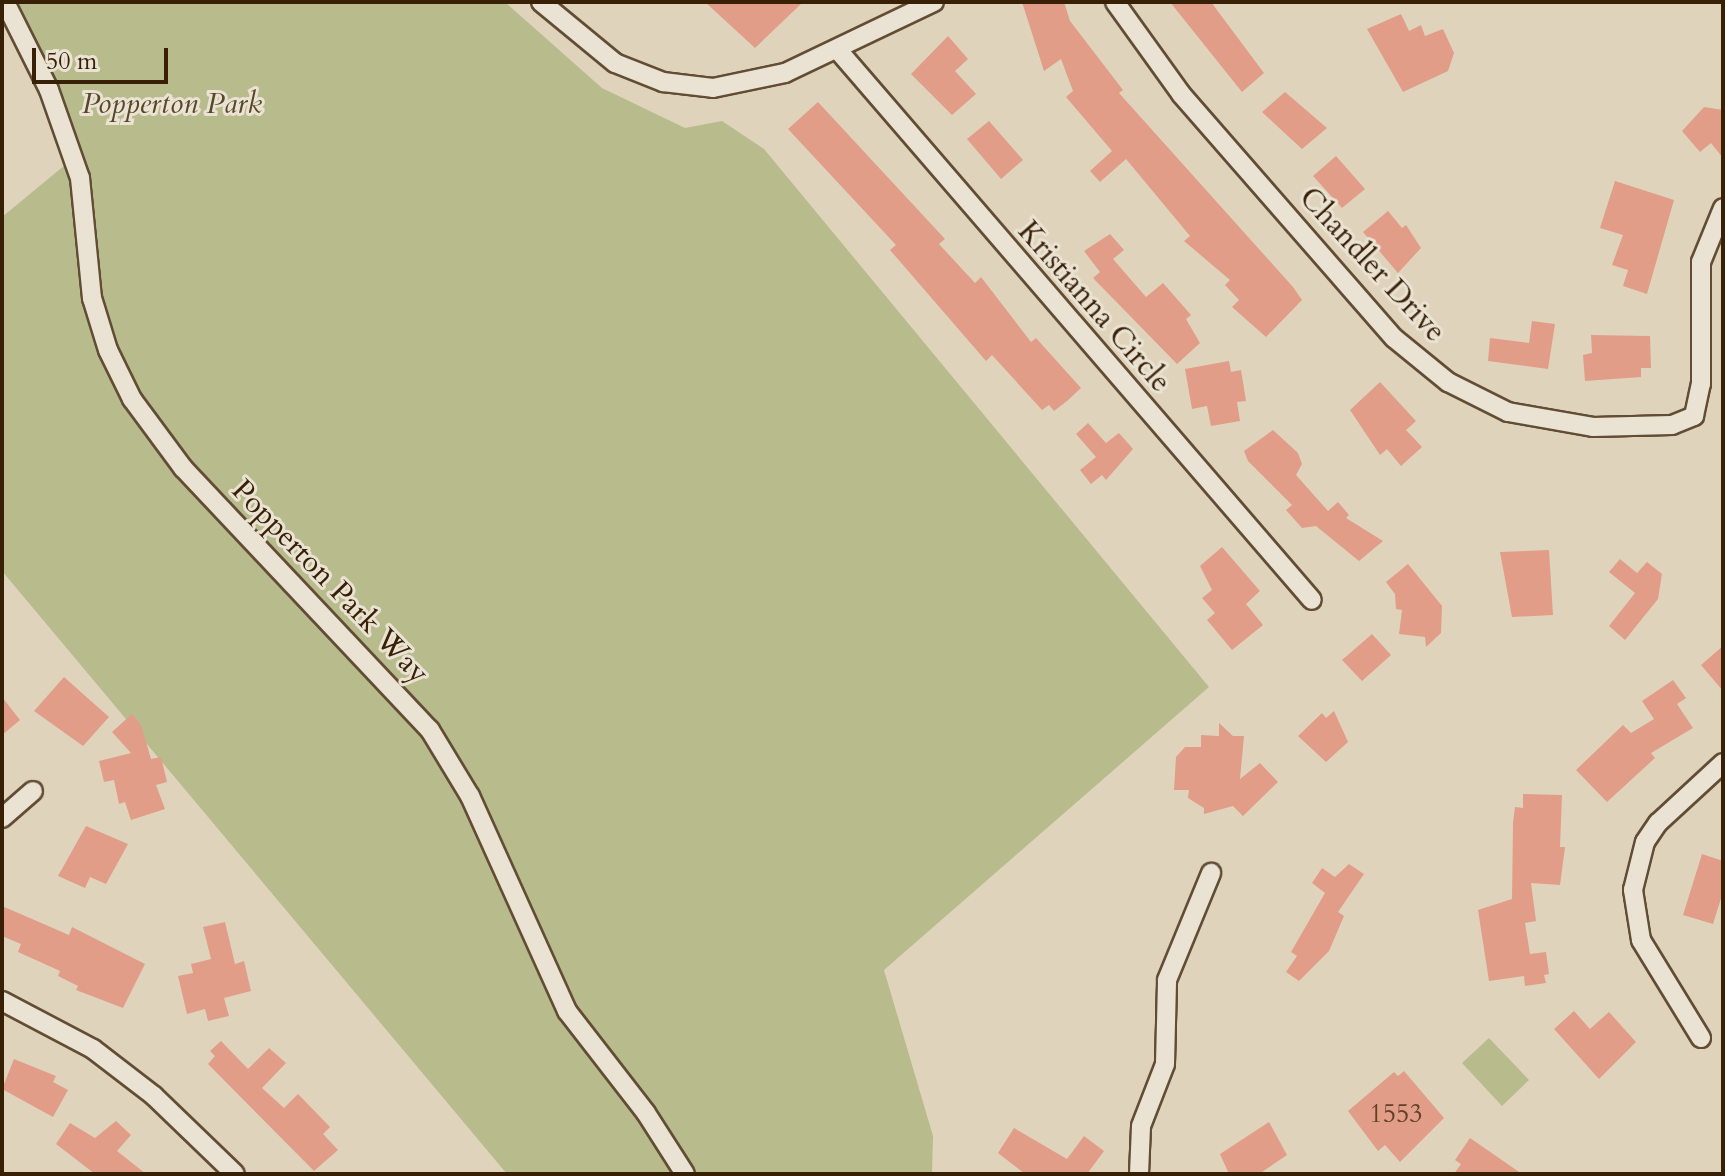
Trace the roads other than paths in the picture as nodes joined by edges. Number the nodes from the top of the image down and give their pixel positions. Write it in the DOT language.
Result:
graph roads {
  1 [pos="5,2"];
  2 [pos="541,2"];
  3 [pos="934,2"];
  4 [pos="1115,2"];
  5 [pos="837,49"];
  6 [pos="1723,208"];
  7 [pos="1312,600"];
  8 [pos="1723,763"];
  9 [pos="33,791"];
  10 [pos="2,818"];
  11 [pos="1211,873"];
  12 [pos="2,1001"];
  13 [pos="1701,1038"];
  14 [pos="235,1174"];
  15 [pos="685,1174"];
  16 [pos="1139,1174"];
  1 -- 15 [label="street, Popperton Park Way"];
  2 -- 5 [label="street"];
  3 -- 5 [label="street"];
  4 -- 6 [label="street, Chandler Drive"];
  5 -- 7 [label="street, Kristianna Circle"];
  8 -- 13 [label="street"];
  9 -- 10 [label="street"];
  11 -- 16 [label="street"];
  12 -- 14 [label="street"];
}
